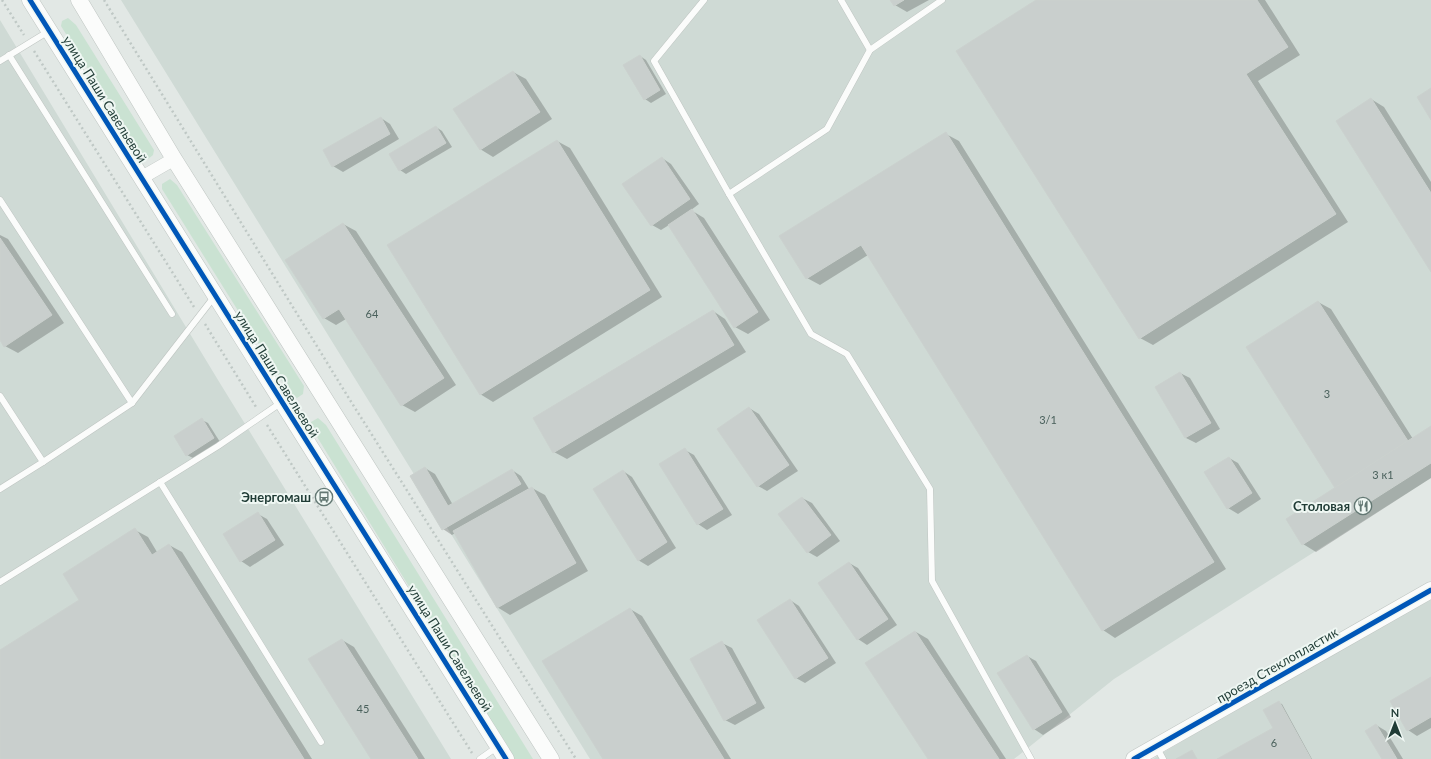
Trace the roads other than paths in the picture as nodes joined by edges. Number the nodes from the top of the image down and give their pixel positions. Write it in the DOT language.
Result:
graph roads {
  1 [pos="30,0"];
  2 [pos="79,0"];
  3 [pos="704,0"];
  4 [pos="841,0"];
  5 [pos="942,0"];
  6 [pos="49,31"];
  7 [pos="870,50"];
  8 [pos="10,55"];
  9 [pos="0,61"];
  10 [pos="174,159"];
  11 [pos="142,178"];
  12 [pos="729,194"];
  13 [pos="0,200"];
  14 [pos="215,296"];
  15 [pos="172,314"];
  16 [pos="0,396"];
  17 [pos="282,402"];
  18 [pos="132,404"];
  19 [pos="43,462"];
  20 [pos="160,482"];
  21 [pos="0,489"];
  22 [pos="0,582"];
  23 [pos="1431,590"];
  24 [pos="321,742"];
  25 [pos="502,753"];
  26 [pos="1160,753"];
  27 [pos="480,759"];
  28 [pos="551,759"];
  29 [pos="1031,759"];
  30 [pos="1134,759"];
  1 -- 6 [label="street, улица Паши Савельевой"];
  2 -- 10 [label="street, улица Паши Савельевой"];
  3 -- 12 [label="lane"];
  4 -- 7 [label="lane"];
  5 -- 7 [label="lane"];
  6 -- 8 [label="lane"];
  6 -- 11 [label="street, улица Паши Савельевой"];
  7 -- 12 [label="lane"];
  8 -- 9 [label="lane"];
  8 -- 15 [label="lane"];
  10 -- 11 [label="street"];
  10 -- 28 [label="street, улица Паши Савельевой"];
  11 -- 14 [label="street, улица Паши Савельевой"];
  12 -- 29 [label="lane"];
  13 -- 18 [label="lane"];
  14 -- 17 [label="street, улица Паши Савельевой"];
  14 -- 18 [label="lane"];
  16 -- 19 [label="lane"];
  17 -- 20 [label="lane"];
  17 -- 25 [label="street, улица Паши Савельевой"];
  18 -- 19 [label="lane"];
  19 -- 21 [label="lane"];
  20 -- 22 [label="lane"];
  20 -- 24 [label="lane"];
  23 -- 26 [label="street, проезд Стеклопластик"];
  25 -- 27 [label="lane"];
  26 -- 30 [label="street, проезд Стеклопластик"];
}
